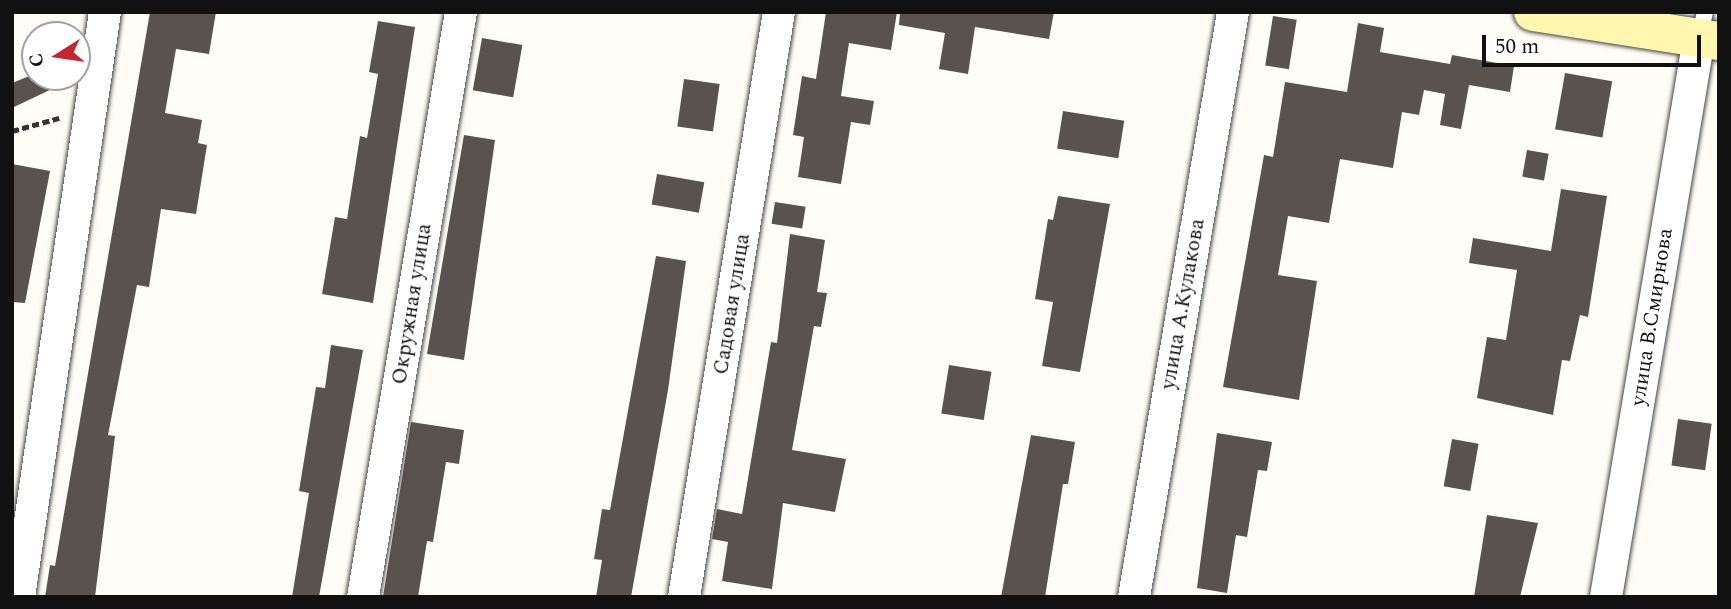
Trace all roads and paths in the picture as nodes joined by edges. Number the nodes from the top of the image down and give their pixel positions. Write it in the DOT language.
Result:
graph roads {
  1 [pos="105,12"];
  2 [pos="461,12"];
  3 [pos="779,12"];
  4 [pos="1233,12"];
  5 [pos="1533,12"];
  6 [pos="1707,30"];
  7 [pos="89,111"];
  8 [pos="12,131"];
  9 [pos="19,597"];
  10 [pos="363,597"];
  11 [pos="684,597"];
  12 [pos="1134,597"];
  13 [pos="1606,597"];
  1 -- 7 [label="street"];
  2 -- 10 [label="street, Окружная улица"];
  3 -- 11 [label="street, Садовая улица"];
  4 -- 12 [label="street, улица А.Кулакова"];
  5 -- 6 [label="main road"];
  6 -- 13 [label="street, улица В.Смирнова"];
  7 -- 8 [label="path"];
  7 -- 9 [label="street"];
}
